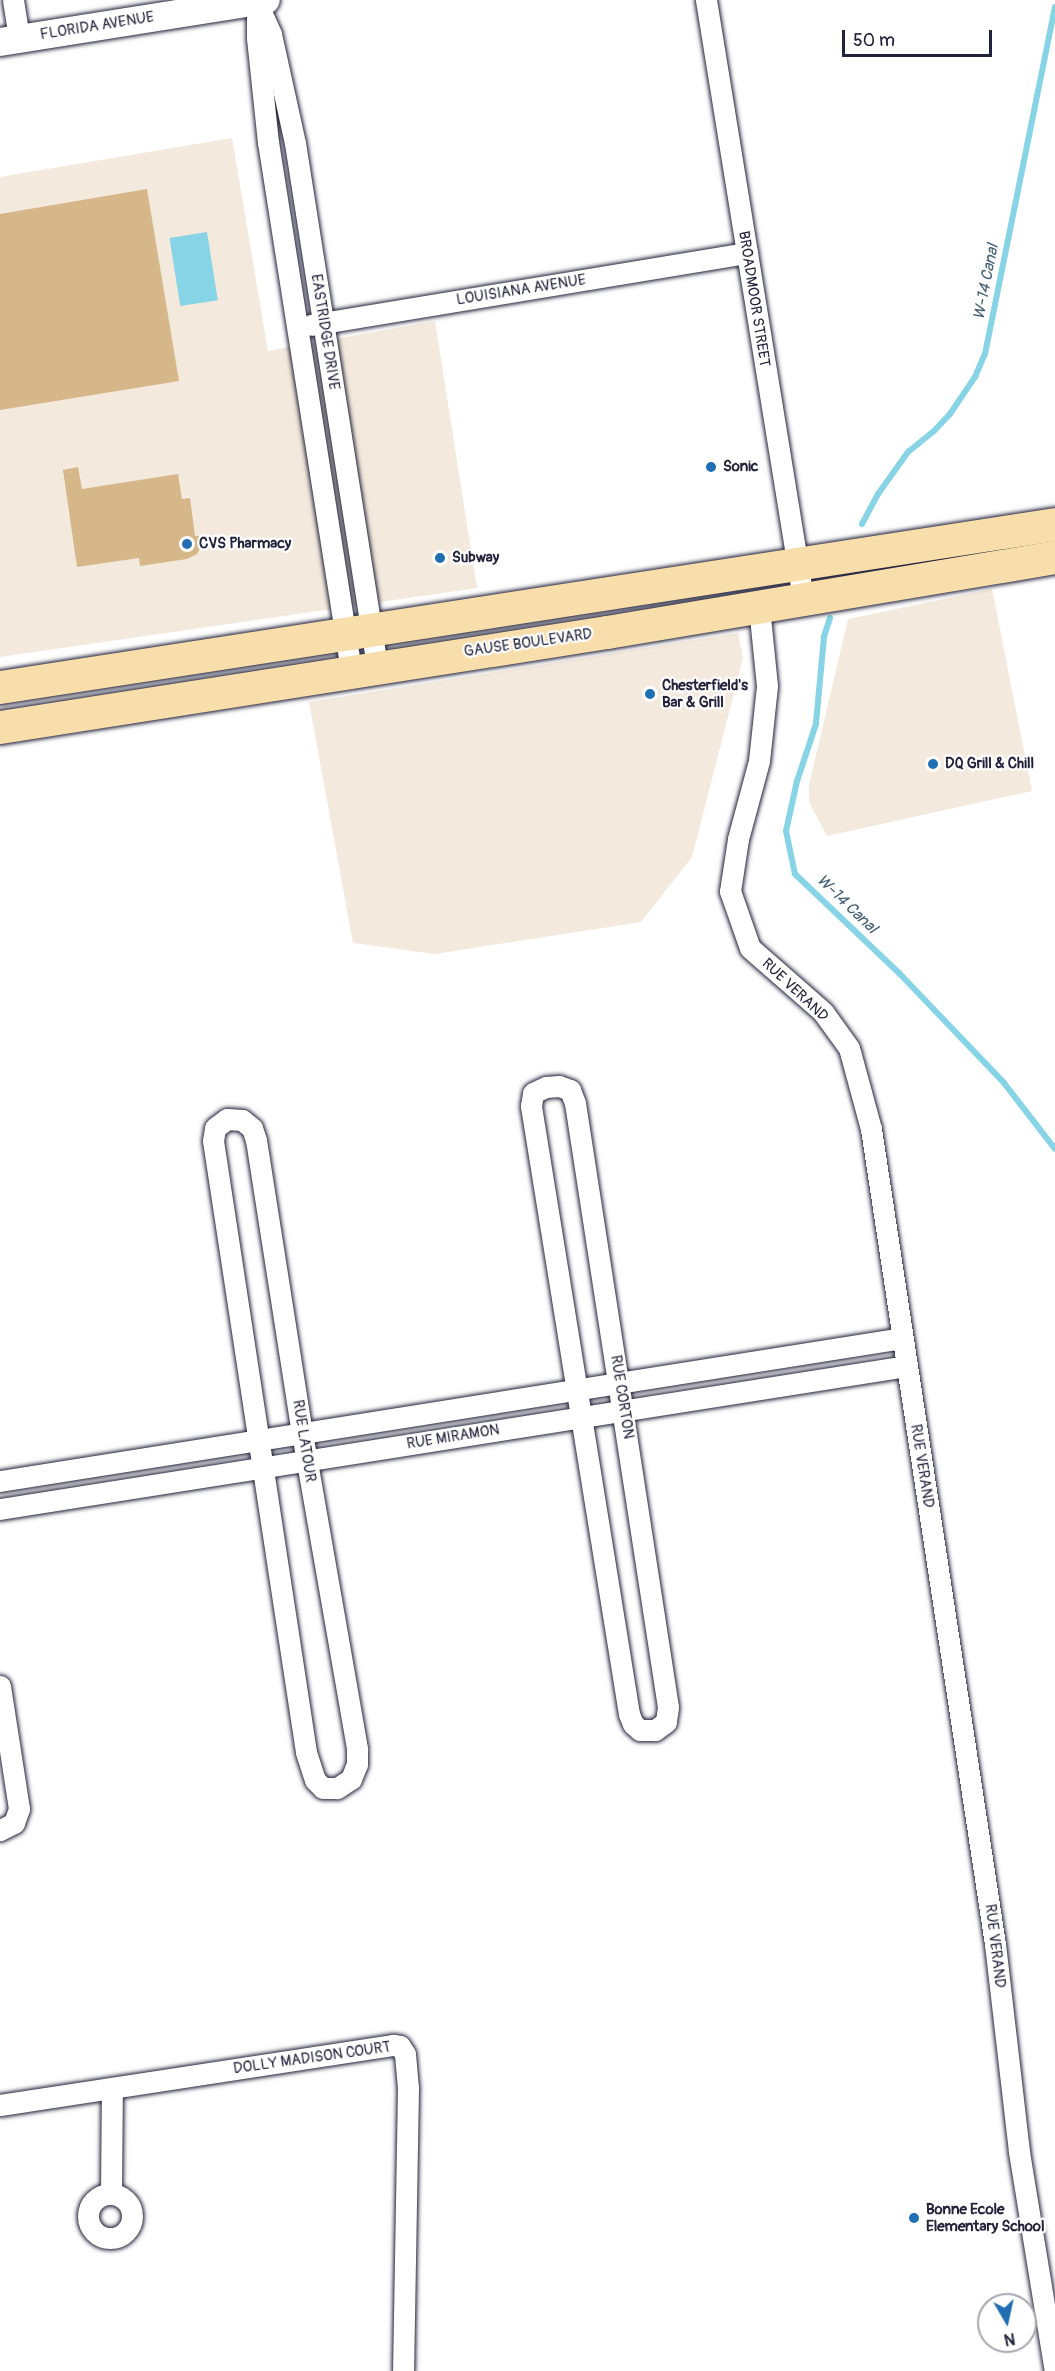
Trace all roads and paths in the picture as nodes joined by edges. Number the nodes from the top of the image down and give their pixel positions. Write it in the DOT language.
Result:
graph roads {
  1 [pos="13,0"];
  2 [pos="260,0"];
  3 [pos="706,0"];
  4 [pos="9,40"];
  5 [pos="747,253"];
  6 [pos="324,322"];
  7 [pos="296,328"];
  8 [pos="347,479"];
  9 [pos="322,486"];
  10 [pos="1055,524"];
  11 [pos="1055,557"];
  12 [pos="798,564"];
  13 [pos="804,598"];
  14 [pos="759,607"];
  15 [pos="358,633"];
  16 [pos="364,668"];
  17 [pos="0,687"];
  18 [pos="0,727"];
  19 [pos="902,1338"];
  20 [pos="906,1366"];
  21 [pos="620,1383"];
  22 [pos="575,1390"];
  23 [pos="624,1410"];
  24 [pos="580,1418"];
  25 [pos="302,1433"];
  26 [pos="260,1440"];
  27 [pos="307,1460"];
  28 [pos="264,1467"];
  29 [pos="0,1481"];
  30 [pos="0,1509"];
  31 [pos="0,1686"];
  32 [pos="0,1830"];
  33 [pos="112,2088"];
  34 [pos="0,2105"];
  35 [pos="111,2193"];
  36 [pos="403,2371"];
  37 [pos="1055,2371"];
  1 -- 4 [label="street"];
  2 -- 4 [label="street, FLORIDA AVENUE"];
  2 -- 6 [label="street, EASTRIDGE DRIVE"];
  2 -- 7 [label="street, EASTRIDGE DRIVE"];
  3 -- 5 [label="street, BROADMOOR STREET"];
  5 -- 6 [label="street, LOUISIANA AVENUE"];
  5 -- 12 [label="street, BROADMOOR STREET"];
  6 -- 7 [label="street, LOUISIANA AVENUE"];
  6 -- 8 [label="street, EASTRIDGE DRIVE"];
  7 -- 9 [label="street, EASTRIDGE DRIVE"];
  8 -- 9 [label="street"];
  8 -- 15 [label="street, EASTRIDGE DRIVE"];
  9 -- 15 [label="street, EASTRIDGE DRIVE"];
  10 -- 12 [label="main road"];
  11 -- 13 [label="main road, GAUSE BOULEVARD"];
  12 -- 13 [label="street, BROADMOOR STREET"];
  12 -- 15 [label="main road"];
  13 -- 14 [label="main road, GAUSE BOULEVARD"];
  14 -- 16 [label="main road, GAUSE BOULEVARD"];
  14 -- 19 [label="street, RUE VERAND"];
  15 -- 16 [label="street, EASTRIDGE DRIVE"];
  15 -- 17 [label="main road"];
  16 -- 18 [label="main road, GAUSE BOULEVARD"];
  19 -- 20 [label="street, RUE VERAND"];
  19 -- 21 [label="street, RUE MIRAMON"];
  20 -- 23 [label="street, RUE MIRAMON"];
  20 -- 37 [label="street, RUE VERAND"];
  21 -- 22 [label="street, RUE MIRAMON"];
  21 -- 22 [label="street, RUE CORTON"];
  21 -- 23 [label="street, RUE CORTON"];
  22 -- 24 [label="street, RUE CORTON"];
  22 -- 25 [label="street, RUE MIRAMON"];
  23 -- 24 [label="street, RUE MIRAMON"];
  23 -- 24 [label="street, RUE CORTON"];
  24 -- 27 [label="street, RUE MIRAMON"];
  25 -- 26 [label="street, RUE MIRAMON"];
  25 -- 26 [label="street, RUE LATOUR"];
  25 -- 27 [label="street, RUE LATOUR"];
  26 -- 28 [label="street, RUE LATOUR"];
  26 -- 29 [label="street, RUE MIRAMON"];
  27 -- 28 [label="street, RUE MIRAMON"];
  27 -- 28 [label="street, RUE LATOUR"];
  28 -- 30 [label="street, RUE MIRAMON"];
  31 -- 32 [label="street"];
  33 -- 34 [label="street"];
  33 -- 35 [label="street"];
  33 -- 36 [label="street, DOLLY MADISON COURT"];
}
